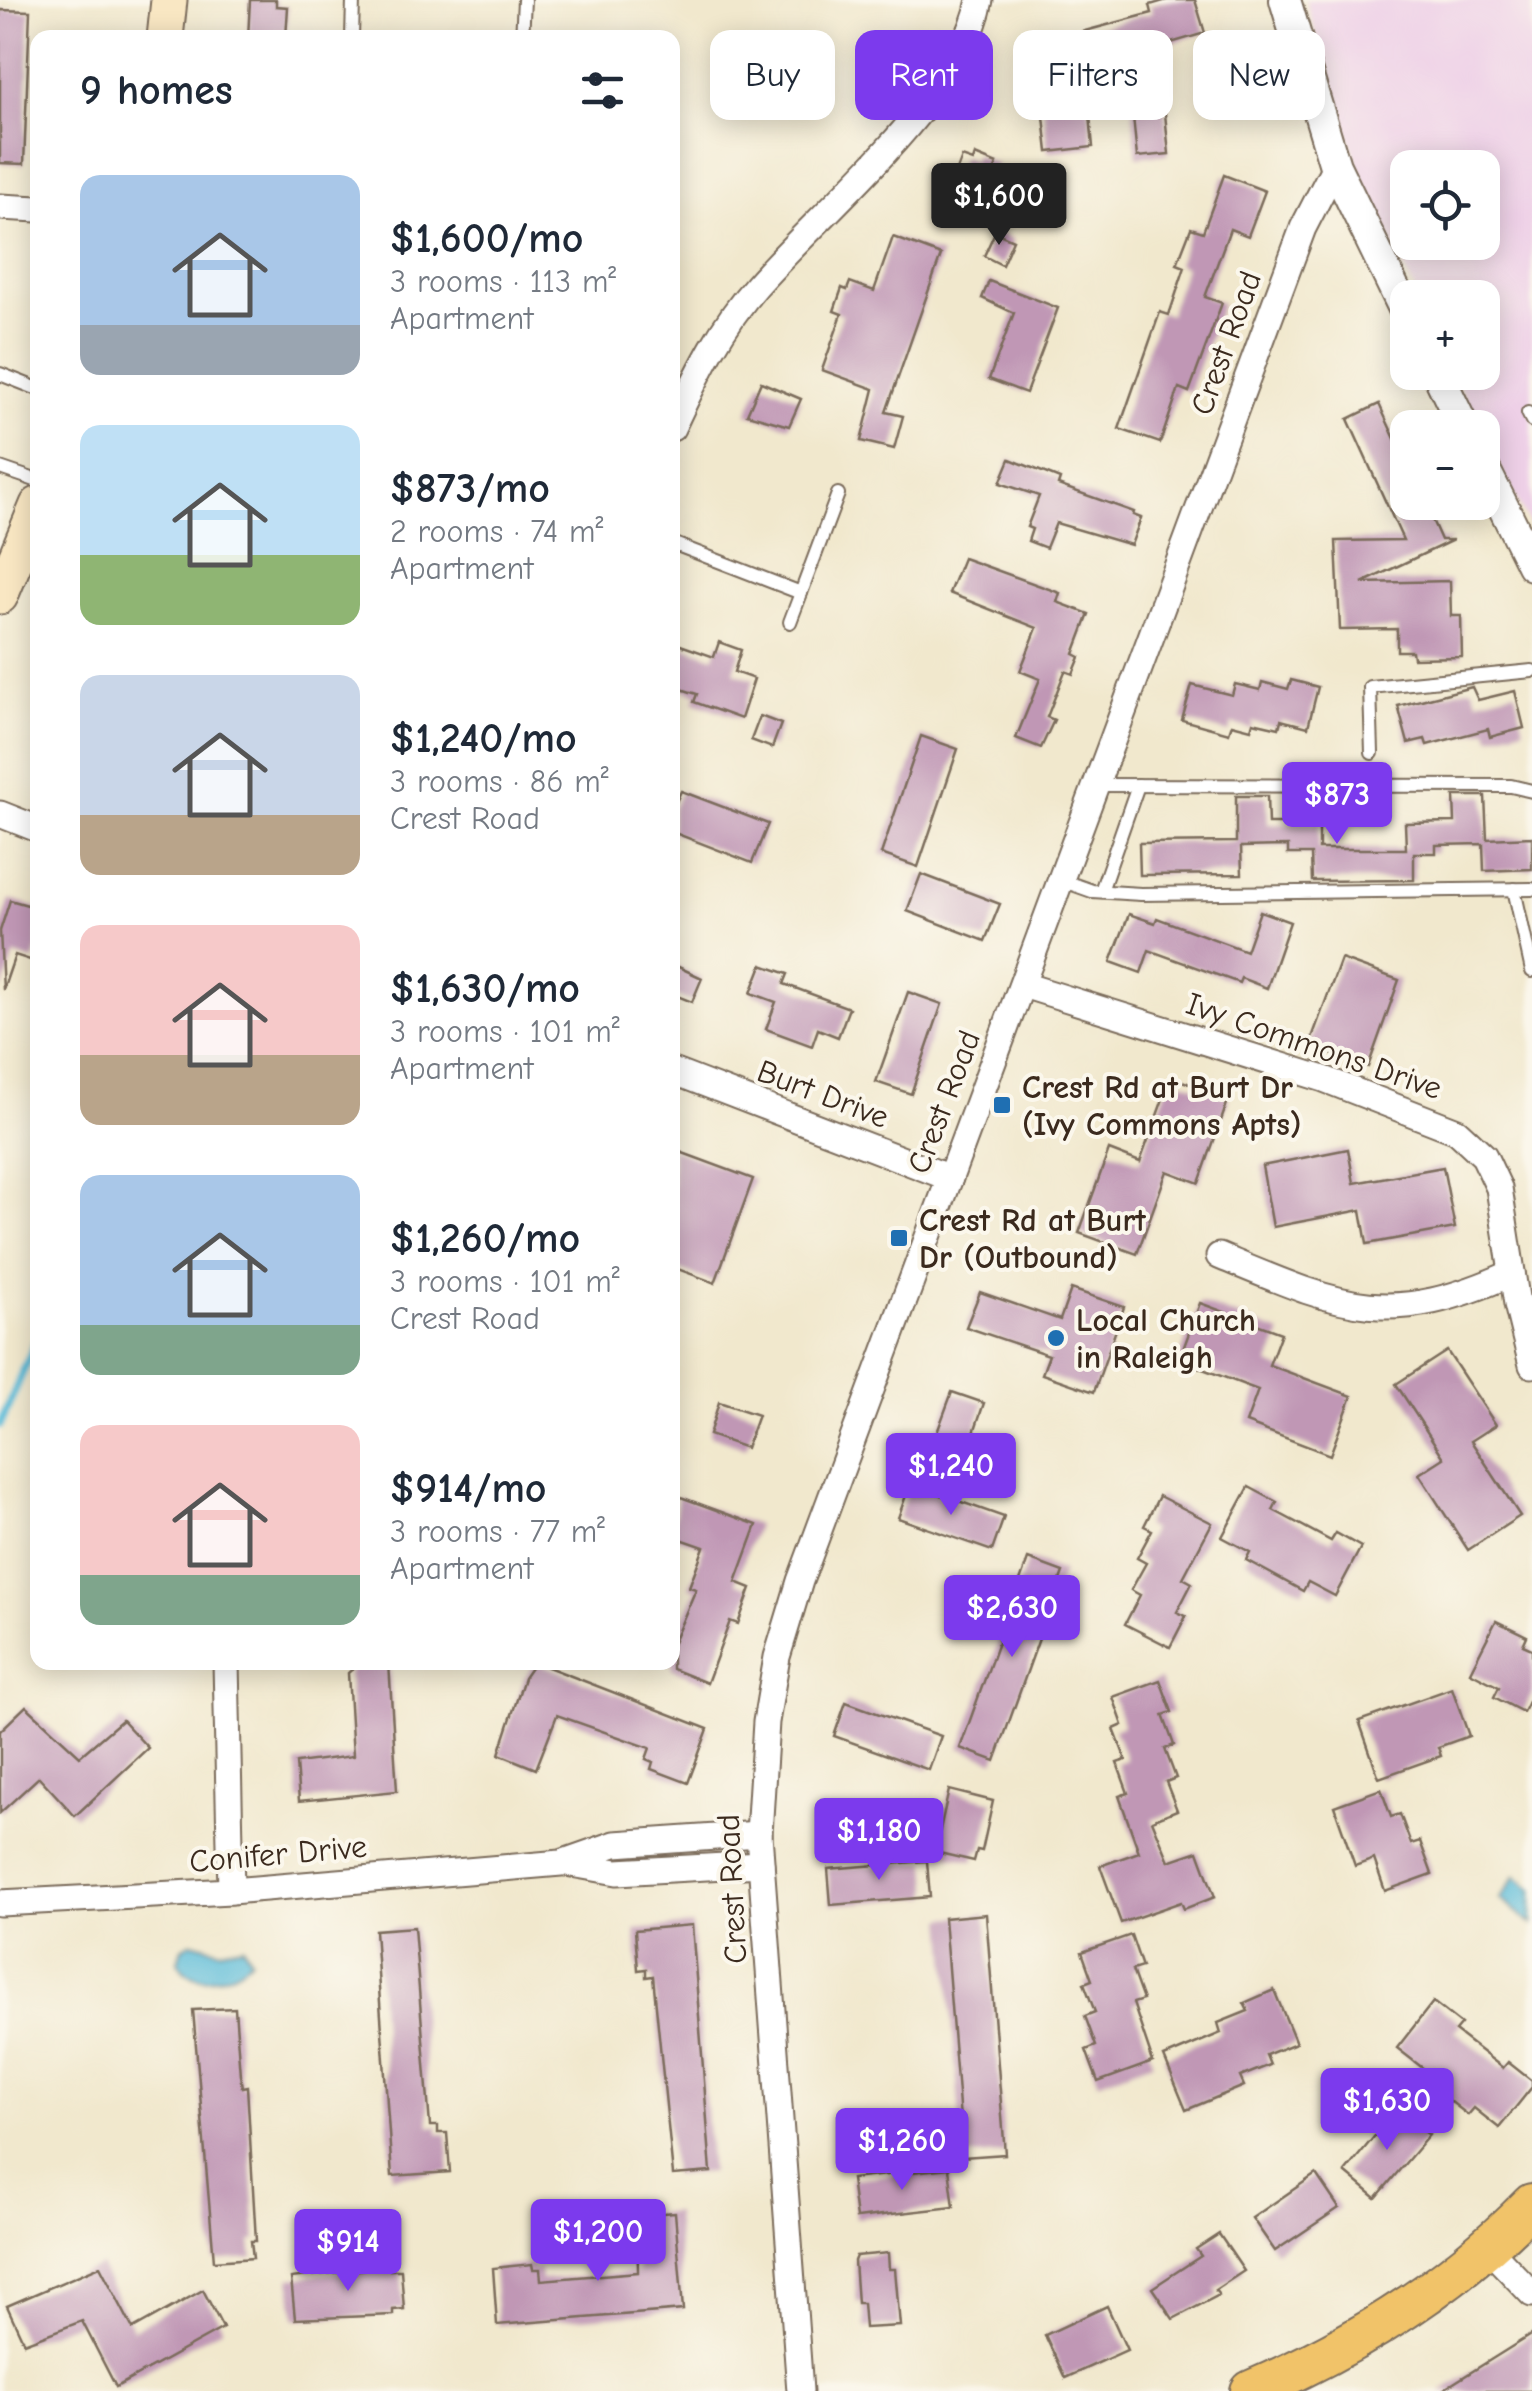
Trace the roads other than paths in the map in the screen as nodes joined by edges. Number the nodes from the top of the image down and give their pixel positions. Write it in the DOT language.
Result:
graph roads {
  1 [pos="169,0"];
  2 [pos="353,0"];
  3 [pos="524,0"];
  4 [pos="980,0"];
  5 [pos="1285,0"];
  6 [pos="166,30"];
  7 [pos="352,30"];
  8 [pos="522,30"];
  9 [pos="1335,166"];
  10 [pos="0,207"];
  11 [pos="30,208"];
  12 [pos="1390,280"];
  13 [pos="0,374"];
  14 [pos="30,387"];
  15 [pos="680,411"];
  16 [pos="0,468"];
  17 [pos="30,478"];
  18 [pos="838,494"];
  19 [pos="1500,497"];
  20 [pos="30,525"];
  21 [pos="680,546"];
  22 [pos="1529,550"];
  23 [pos="801,594"];
  24 [pos="0,596"];
  25 [pos="790,622"];
  26 [pos="1532,671"];
  27 [pos="1372,754"];
  28 [pos="1096,785"];
  29 [pos="1138,785"];
  30 [pos="1532,791"];
  31 [pos="0,814"];
  32 [pos="30,825"];
  33 [pos="1061,880"];
  34 [pos="1514,889"];
  35 [pos="1532,889"];
  36 [pos="1101,892"];
  37 [pos="1532,972"];
  38 [pos="1023,985"];
  39 [pos="680,1074"];
  40 [pos="950,1178"];
  41 [pos="1220,1256"];
  42 [pos="1512,1273"];
  43 [pos="1532,1365"];
  44 [pos="226,1670"];
  45 [pos="759,1834"];
  46 [pos="561,1862"];
  47 [pos="761,1864"];
  48 [pos="231,1891"];
  49 [pos="0,1904"];
  50 [pos="1532,2204"];
  51 [pos="1487,2247"];
  52 [pos="1532,2294"];
  53 [pos="800,2391"];
  54 [pos="1251,2391"];
  1 -- 6 [label="main road"];
  2 -- 7 [label="lane"];
  3 -- 8 [label="lane"];
  4 -- 15 [label="street"];
  5 -- 9 [label="street"];
  9 -- 12 [label="street"];
  9 -- 28 [label="street, Crest Road"];
  10 -- 11 [label="street"];
  13 -- 14 [label="lane"];
  16 -- 17 [label="lane"];
  18 -- 23 [label="lane"];
  19 -- 22 [label="street"];
  20 -- 24 [label="main road"];
  21 -- 23 [label="lane"];
  23 -- 25 [label="lane"];
  26 -- 27 [label="lane"];
  28 -- 29 [label="lane"];
  28 -- 33 [label="street, Crest Road"];
  29 -- 30 [label="lane"];
  29 -- 36 [label="lane"];
  31 -- 32 [label="street"];
  33 -- 36 [label="lane"];
  33 -- 38 [label="street, Crest Road"];
  34 -- 35 [label="lane"];
  34 -- 36 [label="lane"];
  34 -- 37 [label="lane"];
  38 -- 40 [label="street, Crest Road"];
  38 -- 42 [label="street, Ivy Commons Drive"];
  39 -- 40 [label="street, Burt Drive"];
  40 -- 45 [label="street, Crest Road"];
  41 -- 42 [label="street"];
  42 -- 43 [label="street, Ivy Commons Drive"];
  44 -- 48 [label="street"];
  45 -- 46 [label="street, Conifer Drive"];
  45 -- 47 [label="street, Crest Road"];
  46 -- 47 [label="street, Conifer Drive"];
  46 -- 48 [label="street, Conifer Drive"];
  47 -- 53 [label="street, Crest Road"];
  48 -- 49 [label="street, Conifer Drive"];
  50 -- 51 [label="main road"];
  51 -- 52 [label="street"];
  51 -- 54 [label="main road"];
}
